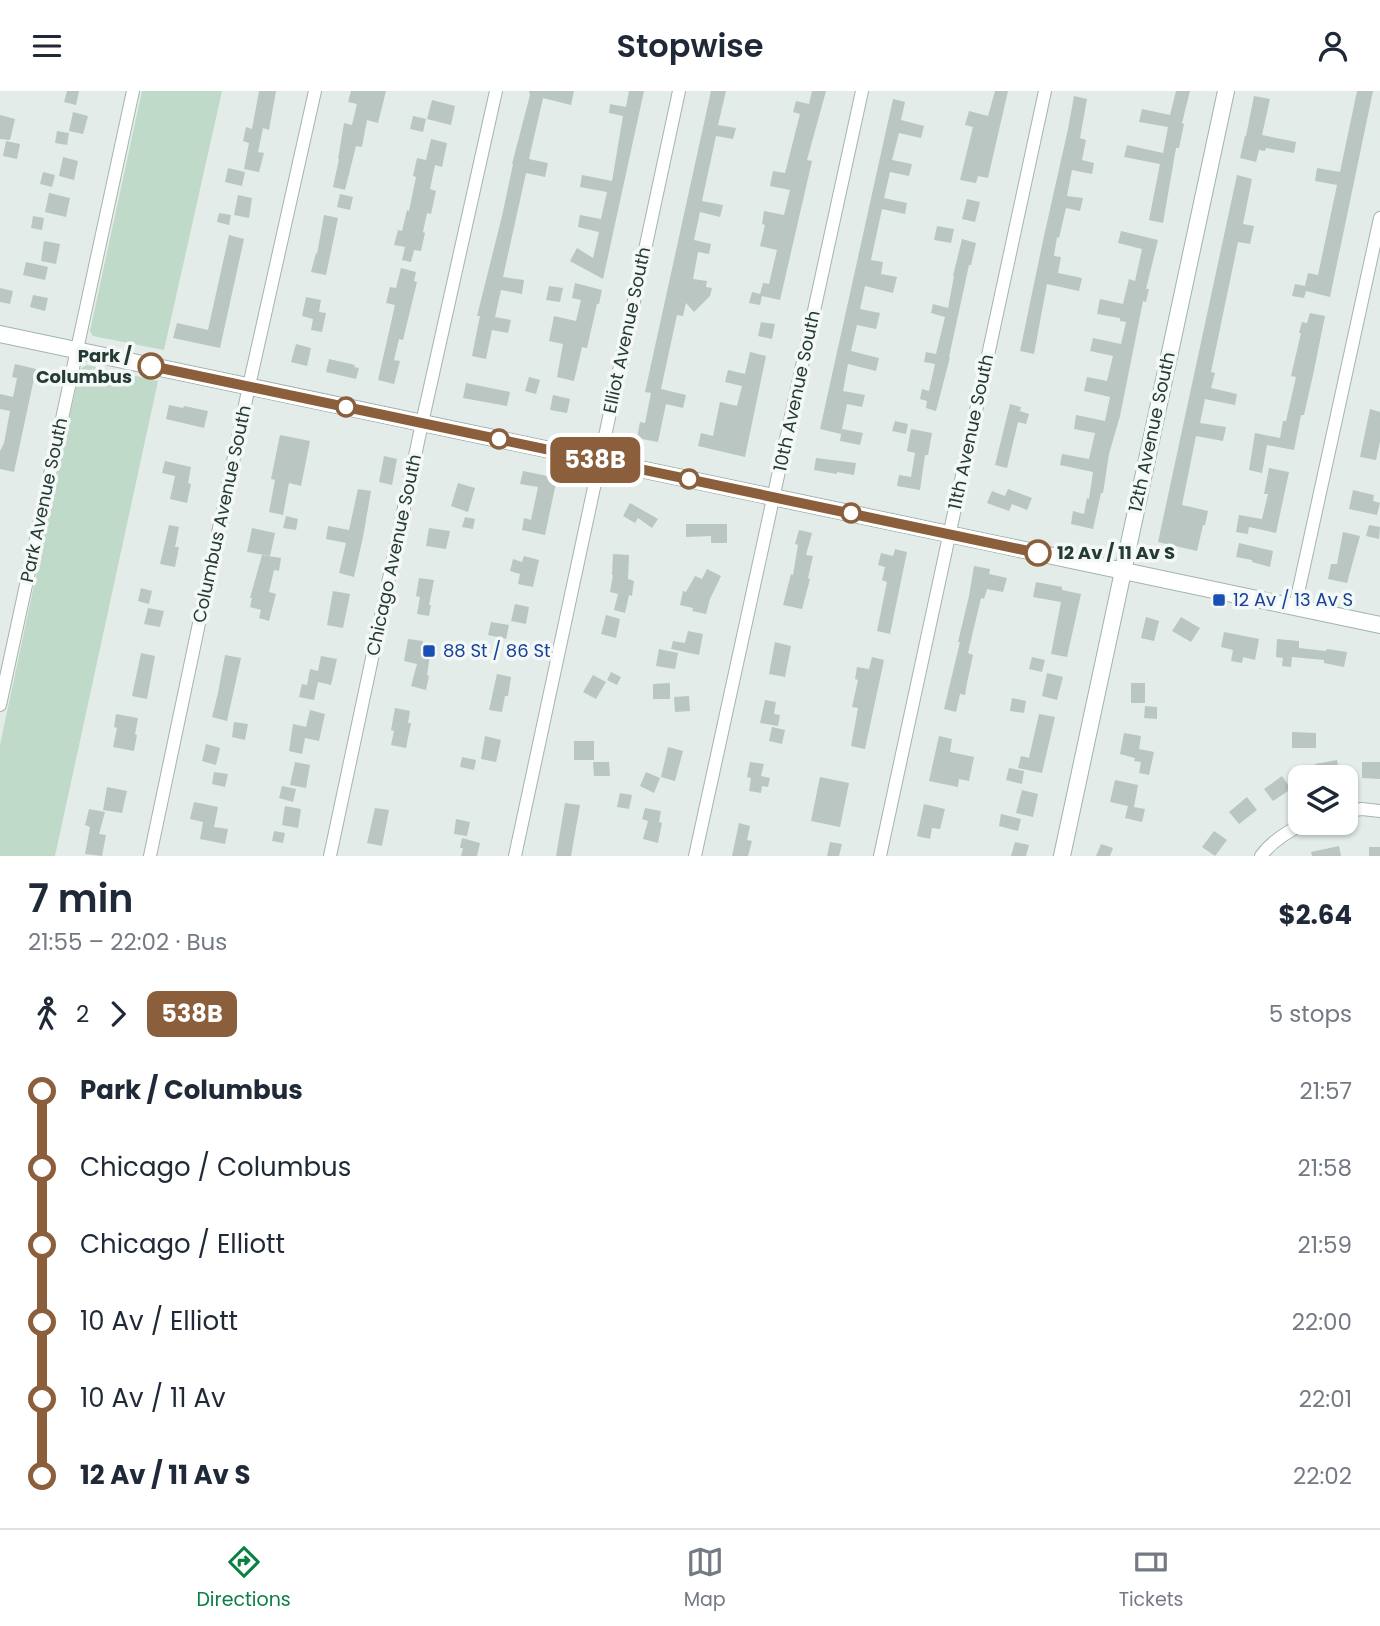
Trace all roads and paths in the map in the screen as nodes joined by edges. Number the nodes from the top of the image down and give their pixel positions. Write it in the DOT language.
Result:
graph roads {
  1 [pos="133,91"];
  2 [pos="315,91"];
  3 [pos="496,91"];
  4 [pos="679,91"];
  5 [pos="862,91"];
  6 [pos="1045,91"];
  7 [pos="1226,91"];
  8 [pos="1380,218"];
  9 [pos="0,334"];
  10 [pos="76,350"];
  11 [pos="249,386"];
  12 [pos="422,423"];
  13 [pos="599,461"];
  14 [pos="774,497"];
  15 [pos="949,534"];
  16 [pos="1123,570"];
  17 [pos="1295,607"];
  18 [pos="1380,625"];
  19 [pos="0,705"];
  20 [pos="1358,810"];
  21 [pos="1380,811"];
  22 [pos="1288,832"];
  23 [pos="150,856"];
  24 [pos="330,856"];
  25 [pos="515,856"];
  26 [pos="695,856"];
  27 [pos="880,856"];
  28 [pos="1062,856"];
  29 [pos="1261,856"];
  1 -- 10 [label="street, Park Avenue South"];
  2 -- 11 [label="street, Columbus Avenue South"];
  3 -- 12 [label="street, Chicago Avenue South"];
  4 -- 13 [label="street, Elliot Avenue South"];
  5 -- 14 [label="street, 10th Avenue South"];
  6 -- 15 [label="street, 11th Avenue South"];
  7 -- 16 [label="street, 12th Avenue South"];
  8 -- 17 [label="street"];
  9 -- 10 [label="street"];
  10 -- 11 [label="street"];
  10 -- 19 [label="street, Park Avenue South"];
  11 -- 12 [label="street"];
  11 -- 23 [label="street, Columbus Avenue South"];
  12 -- 13 [label="street"];
  12 -- 24 [label="street, Chicago Avenue South"];
  13 -- 14 [label="street"];
  13 -- 25 [label="street, Elliot Avenue South"];
  14 -- 15 [label="street"];
  14 -- 26 [label="street, 10th Avenue South"];
  15 -- 16 [label="street"];
  15 -- 27 [label="street, 11th Avenue South"];
  16 -- 17 [label="street"];
  16 -- 28 [label="street, 12th Avenue South"];
  17 -- 18 [label="street"];
  20 -- 21 [label="street"];
  22 -- 29 [label="street"];
}
